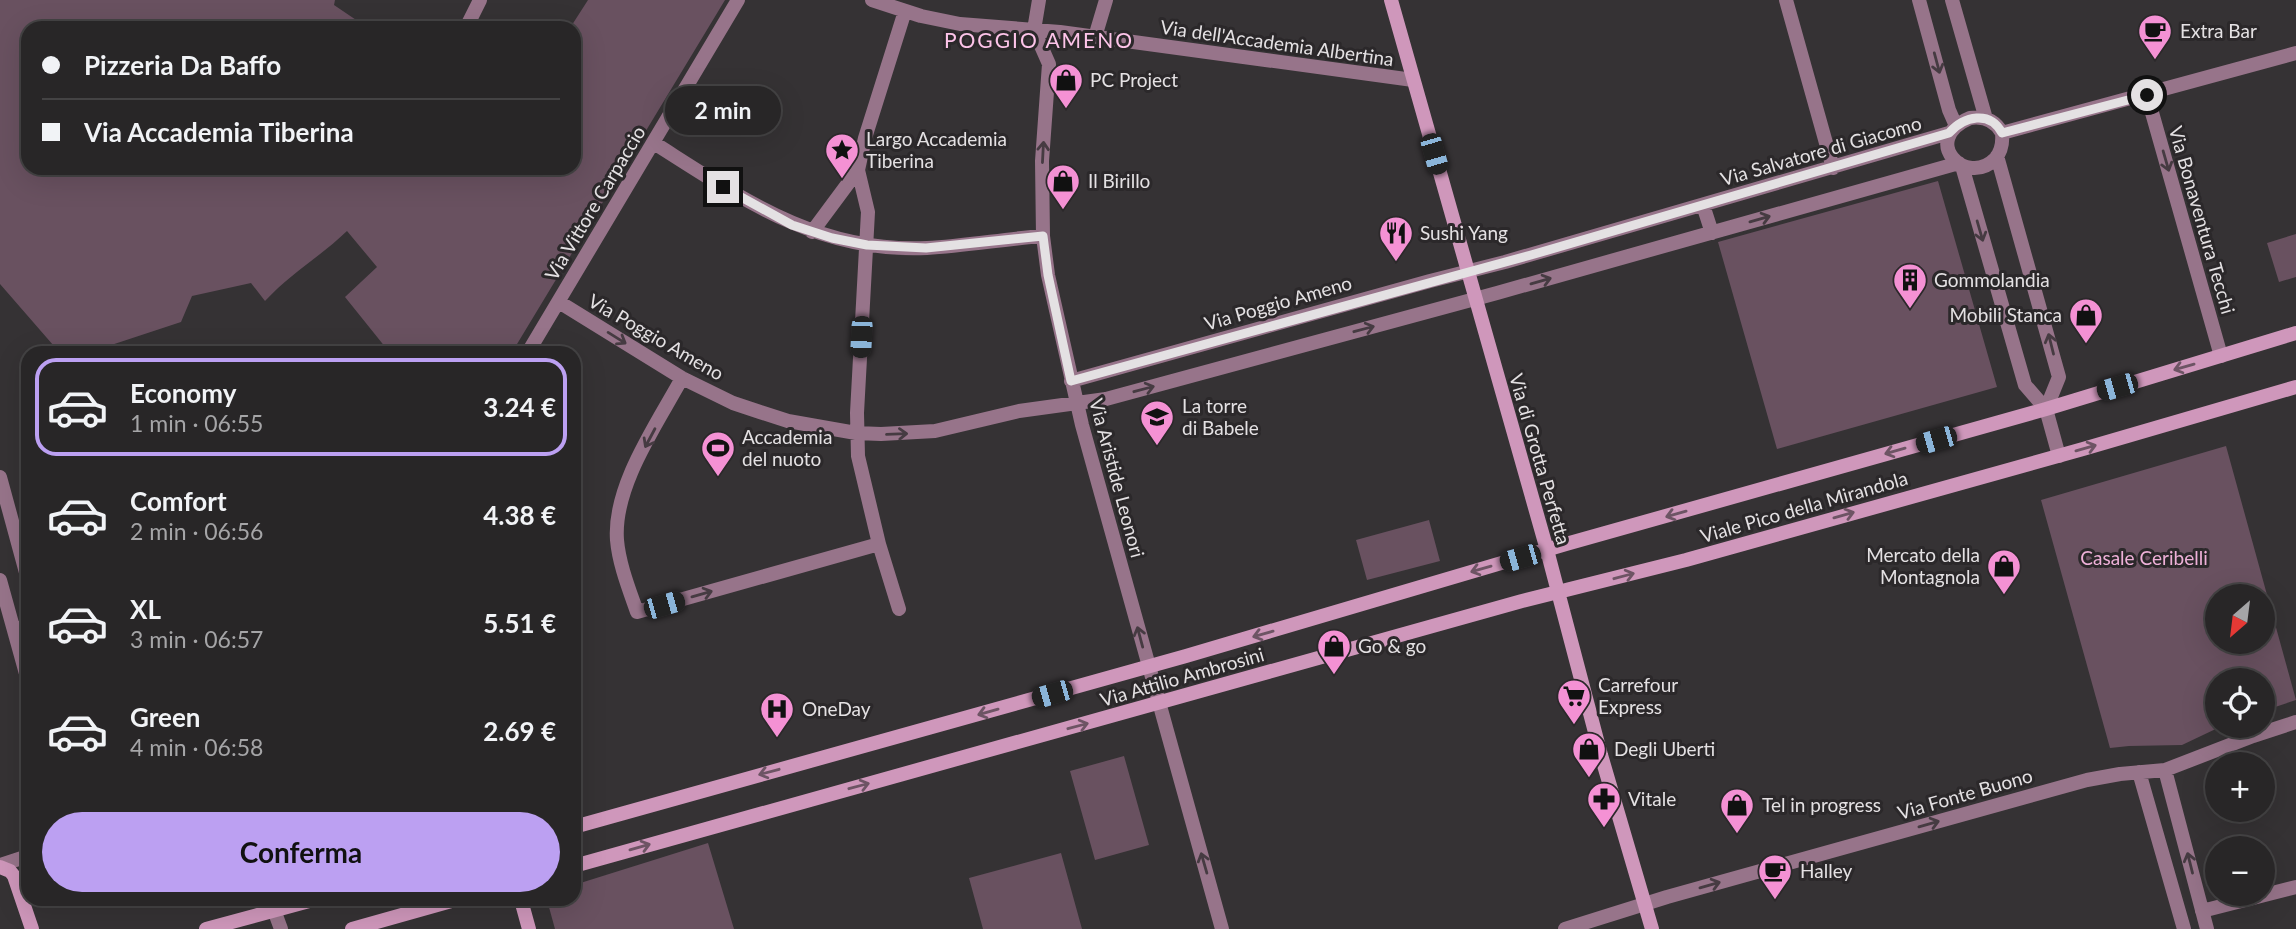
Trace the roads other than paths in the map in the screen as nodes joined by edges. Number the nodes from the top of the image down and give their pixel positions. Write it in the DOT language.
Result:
graph roads {
  1 [pos="480,0"];
  2 [pos="738,0"];
  3 [pos="872,0"];
  4 [pos="1039,0"];
  5 [pos="1106,0"];
  6 [pos="1391,0"];
  7 [pos="1786,0"];
  8 [pos="1919,0"];
  9 [pos="1952,0"];
  10 [pos="905,11"];
  11 [pos="470,21"];
  12 [pos="1034,30"];
  13 [pos="1095,37"];
  14 [pos="2296,53"];
  15 [pos="1413,80"];
  16 [pos="2147,95"];
  17 [pos="1986,119"];
  18 [pos="1953,129"];
  19 [pos="2002,133"];
  20 [pos="654,142"];
  21 [pos="1997,156"];
  22 [pos="1960,164"];
  23 [pos="1833,168"];
  24 [pos="858,170"];
  25 [pos="1703,205"];
  26 [pos="812,232"];
  27 [pos="1712,233"];
  28 [pos="1043,236"];
  29 [pos="867,245"];
  30 [pos="1468,271"];
  31 [pos="1475,299"];
  32 [pos="559,302"];
  33 [pos="2296,333"];
  34 [pos="532,346"];
  35 [pos="2221,356"];
  36 [pos="1099,373"];
  37 [pos="682,378"];
  38 [pos="1071,381"];
  39 [pos="2296,387"];
  40 [pos="1106,400"];
  41 [pos="1078,403"];
  42 [pos="2046,409"];
  43 [pos="856,433"];
  44 [pos="2059,456"];
  45 [pos="0,477"];
  46 [pos="879,544"];
  47 [pos="1546,550"];
  48 [pos="21,554"];
  49 [pos="0,580"];
  50 [pos="1558,593"];
  51 [pos="899,609"];
  52 [pos="21,628"];
  53 [pos="1148,666"];
  54 [pos="1158,703"];
  55 [pos="2296,722"];
  56 [pos="2165,770"];
  57 [pos="2140,772"];
  58 [pos="2173,802"];
  59 [pos="2148,808"];
  60 [pos="581,825"];
  61 [pos="21,858"];
  62 [pos="581,864"];
  63 [pos="0,866"];
  64 [pos="2296,887"];
  65 [pos="21,897"];
  66 [pos="1644,904"];
  67 [pos="24,906"];
  68 [pos="290,906"];
  69 [pos="433,906"];
  70 [pos="523,906"];
  71 [pos="274,910"];
  72 [pos="2202,911"];
  73 [pos="32,929"];
  74 [pos="206,929"];
  75 [pos="281,929"];
  76 [pos="352,929"];
  77 [pos="529,929"];
  78 [pos="1222,929"];
  79 [pos="1565,929"];
  80 [pos="1652,929"];
  81 [pos="2184,929"];
  82 [pos="2207,929"];
  1 -- 11 [label="street"];
  2 -- 20 [label="street, Via Vittore Carpaccio"];
  3 -- 10 [label="street"];
  4 -- 12 [label="street"];
  5 -- 13 [label="street"];
  6 -- 15 [label="street, Via di Grotta Perfetta"];
  7 -- 23 [label="street"];
  8 -- 18 [label="street, one-way"];
  9 -- 17 [label="street"];
  10 -- 12 [label="street"];
  10 -- 24 [label="street"];
  12 -- 13 [label="street, Via dell'Accademia Albertina"];
  28 -- 12 [label="street, Via Aristide Leonori, one-way"];
  13 -- 15 [label="street, Via dell'Accademia Albertina"];
  14 -- 16 [label="street"];
  15 -- 30 [label="street, Via di Grotta Perfetta"];
  16 -- 19 [label="street"];
  16 -- 35 [label="street, Via Bonaventura Tecchi, one-way"];
  17 -- 18 [label="street"];
  17 -- 19 [label="street"];
  18 -- 22 [label="street"];
  18 -- 23 [label="street, Via Salvatore di Giacomo"];
  19 -- 21 [label="street"];
  20 -- 26 [label="street"];
  20 -- 32 [label="street, Via Vittore Carpaccio"];
  21 -- 22 [label="street"];
  42 -- 21 [label="street, one-way"];
  27 -- 22 [label="street, one-way"];
  22 -- 42 [label="street, one-way"];
  23 -- 25 [label="street, Via Salvatore di Giacomo"];
  24 -- 26 [label="street"];
  24 -- 29 [label="street"];
  25 -- 27 [label="street, Via Salvatore di Giacomo"];
  25 -- 30 [label="street, Via Salvatore di Giacomo"];
  26 -- 29 [label="street"];
  31 -- 27 [label="street, one-way"];
  28 -- 29 [label="street"];
  28 -- 38 [label="street, Via Aristide Leonori"];
  29 -- 43 [label="street"];
  30 -- 31 [label="street, Via di Grotta Perfetta"];
  30 -- 36 [label="street, Via Poggio Ameno"];
  40 -- 31 [label="street, Via Poggio Ameno, one-way"];
  31 -- 47 [label="street, Via di Grotta Perfetta"];
  32 -- 34 [label="street, Via Vittore Carpaccio"];
  32 -- 37 [label="street, Via Poggio Ameno, one-way"];
  33 -- 35 [label="street, Viale Pico della Mirandola"];
  35 -- 42 [label="street, Viale Pico della Mirandola, one-way"];
  36 -- 38 [label="street, Via Poggio Ameno"];
  36 -- 40 [label="street"];
  37 -- 43 [label="street, Via Poggio Ameno"];
  37 -- 46 [label="street, one-way"];
  38 -- 41 [label="street, Via Aristide Leonori"];
  44 -- 39 [label="street, Viale Pico della Mirandola, one-way"];
  40 -- 41 [label="street, Via Poggio Ameno"];
  43 -- 41 [label="street, Via Poggio Ameno, one-way"];
  53 -- 41 [label="street, Via Aristide Leonori, one-way"];
  42 -- 44 [label="street"];
  42 -- 47 [label="street, Viale Pico della Mirandola, one-way"];
  43 -- 46 [label="street"];
  50 -- 44 [label="street, Viale Pico della Mirandola, one-way"];
  45 -- 48 [label="street"];
  46 -- 51 [label="street"];
  47 -- 50 [label="street, Via di Grotta Perfetta"];
  47 -- 53 [label="street, Via Attilio Ambrosini, one-way"];
  49 -- 52 [label="street"];
  50 -- 54 [label="street, Via Attilio Ambrosini"];
  50 -- 66 [label="street, Via di Grotta Perfetta"];
  53 -- 54 [label="street, Via Aristide Leonori"];
  53 -- 60 [label="street, Via Attilio Ambrosini, one-way"];
  62 -- 54 [label="street, Via Attilio Ambrosini, one-way"];
  78 -- 54 [label="street, Via Aristide Leonori, one-way"];
  55 -- 56 [label="street, Via Fonte Buono"];
  56 -- 57 [label="street, Via Fonte Buono"];
  56 -- 58 [label="street"];
  57 -- 59 [label="street"];
  66 -- 57 [label="street, Via Fonte Buono, one-way"];
  58 -- 59 [label="street"];
  72 -- 58 [label="street, one-way"];
  59 -- 81 [label="street"];
  61 -- 63 [label="street"];
  63 -- 65 [label="street"];
  64 -- 72 [label="street"];
  66 -- 79 [label="street, Via Fonte Buono"];
  66 -- 80 [label="street, Via di Grotta Perfetta"];
  67 -- 73 [label="street"];
  68 -- 71 [label="street"];
  69 -- 76 [label="street"];
  70 -- 77 [label="street"];
  71 -- 74 [label="street"];
  71 -- 75 [label="street"];
  72 -- 82 [label="street"];
}
